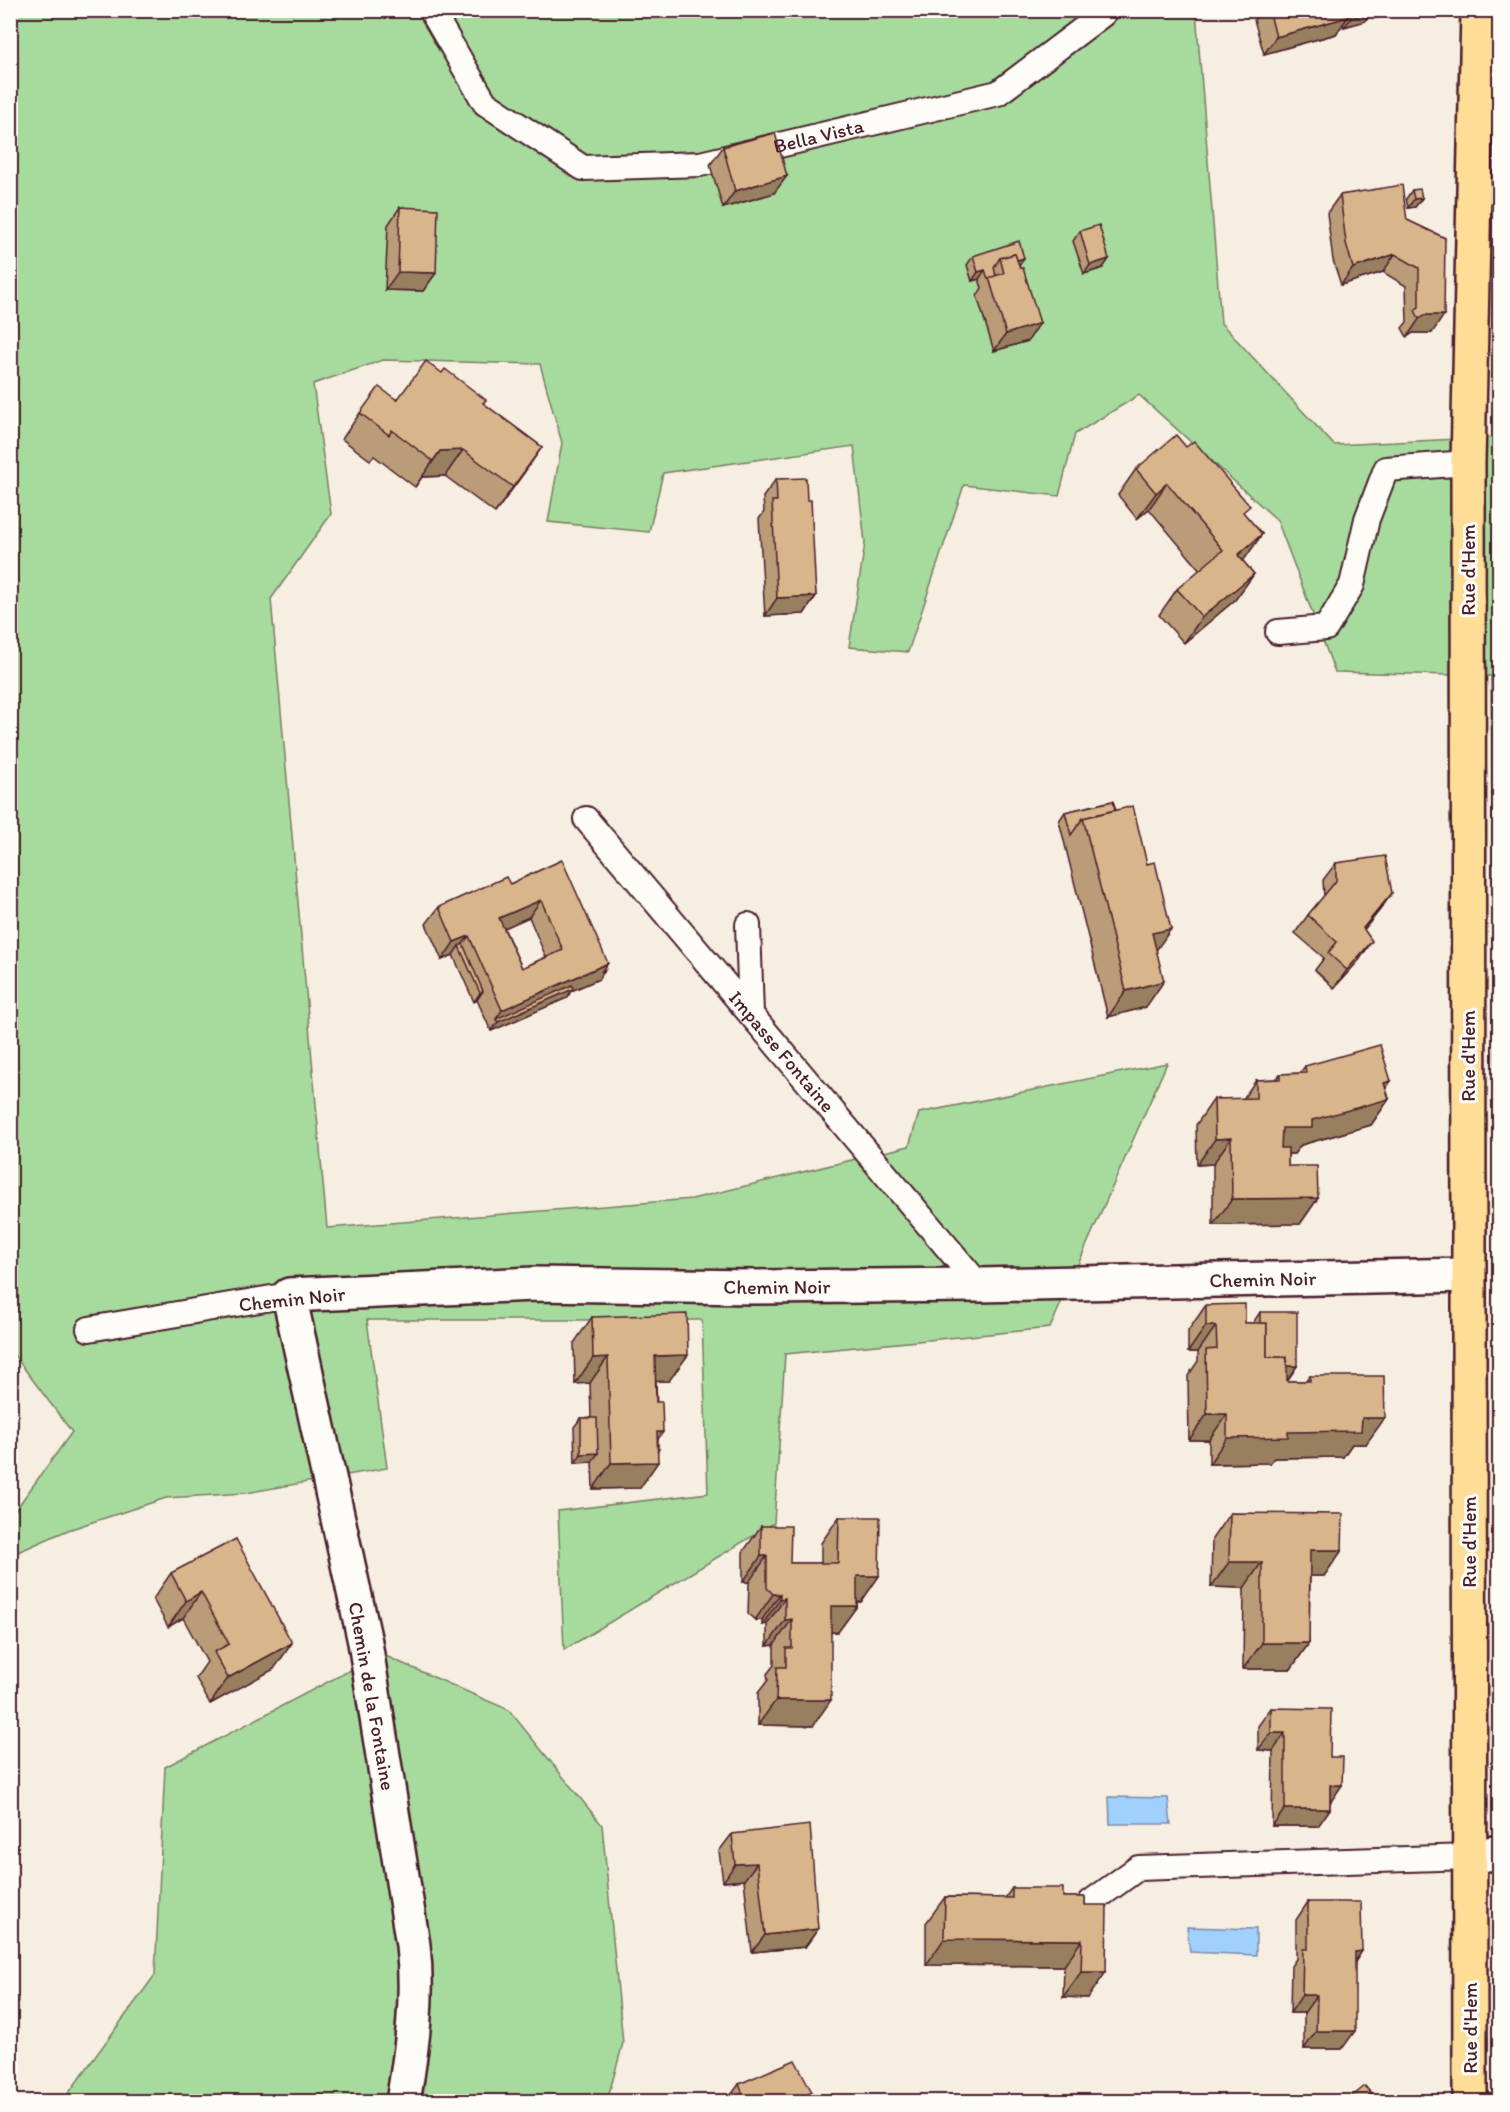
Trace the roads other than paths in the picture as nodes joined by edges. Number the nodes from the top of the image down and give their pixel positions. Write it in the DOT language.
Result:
graph roads {
  1 [pos="431,10"];
  2 [pos="1104,10"];
  3 [pos="1478,10"];
  4 [pos="1468,463"];
  5 [pos="1278,632"];
  6 [pos="586,819"];
  7 [pos="748,925"];
  8 [pos="751,1014"];
  9 [pos="1468,1275"];
  10 [pos="979,1285"];
  11 [pos="290,1295"];
  12 [pos="89,1329"];
  13 [pos="1484,1854"];
  14 [pos="1091,1902"];
  15 [pos="403,2102"];
  16 [pos="1470,2102"];
  1 -- 2 [label="lane, Bella Vista"];
  3 -- 4 [label="main road, Rue d'Hem"];
  4 -- 5 [label="lane"];
  4 -- 9 [label="main road, Rue d'Hem"];
  6 -- 8 [label="lane, Impasse Fontaine"];
  7 -- 8 [label="lane"];
  8 -- 10 [label="lane, Impasse Fontaine"];
  9 -- 10 [label="street, Chemin Noir"];
  9 -- 13 [label="main road, Rue d'Hem"];
  10 -- 11 [label="street, Chemin Noir"];
  11 -- 12 [label="lane, Chemin Noir"];
  11 -- 15 [label="street, Chemin de la Fontaine"];
  13 -- 14 [label="lane"];
  13 -- 16 [label="main road, Rue d'Hem"];
}
